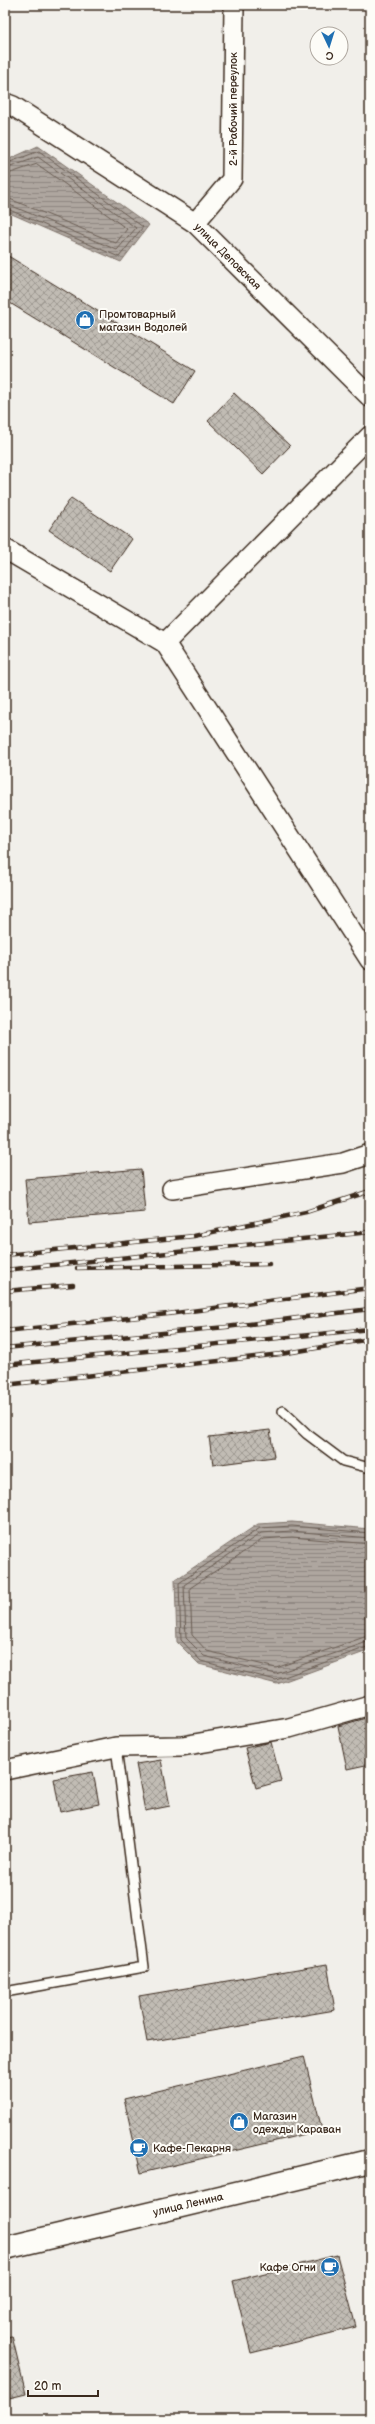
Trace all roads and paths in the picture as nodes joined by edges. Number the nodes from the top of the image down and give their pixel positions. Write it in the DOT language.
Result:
graph roads {
  1 [pos="234,5"];
  2 [pos="5,103"];
  3 [pos="196,223"];
  4 [pos="370,397"];
  5 [pos="370,436"];
  6 [pos="5,549"];
  7 [pos="165,643"];
  8 [pos="370,960"];
  9 [pos="370,1154"];
  10 [pos="172,1189"];
  11 [pos="283,1411"];
  12 [pos="370,1468"];
  13 [pos="370,1705"];
  14 [pos="116,1747"];
  15 [pos="5,1770"];
  16 [pos="5,1992"];
  17 [pos="370,2161"];
  18 [pos="5,2248"];
  1 -- 3 [label="street, 2-й Рабочий переулок"];
  2 -- 3 [label="street, улица Деповская"];
  3 -- 4 [label="street, улица Деповская"];
  5 -- 7 [label="street"];
  6 -- 7 [label="street"];
  7 -- 8 [label="street"];
  9 -- 10 [label="street"];
  11 -- 12 [label="lane"];
  13 -- 14 [label="street"];
  14 -- 15 [label="street"];
  14 -- 16 [label="lane"];
  17 -- 18 [label="street, улица Ленина"];
}
